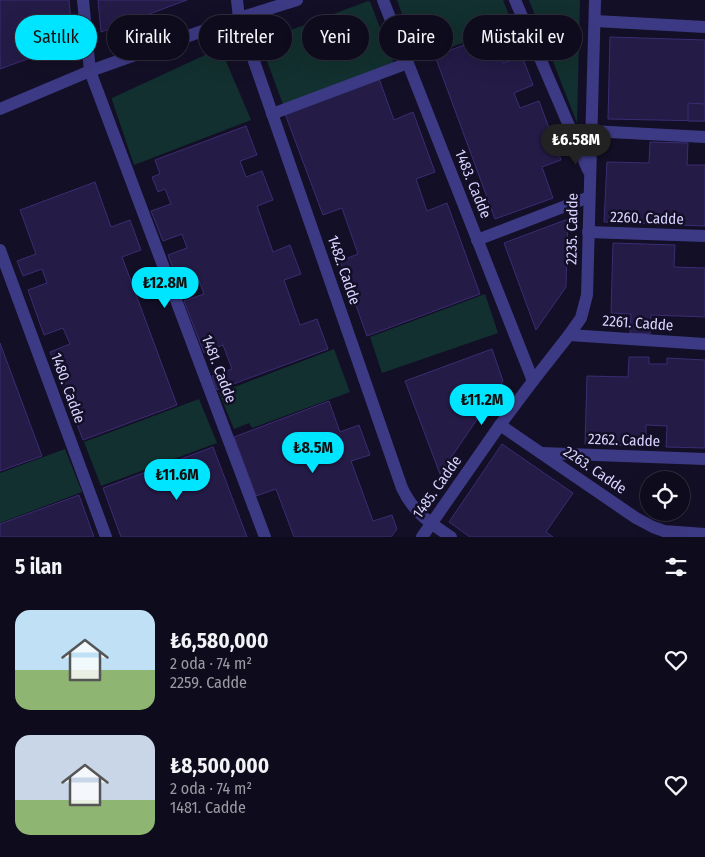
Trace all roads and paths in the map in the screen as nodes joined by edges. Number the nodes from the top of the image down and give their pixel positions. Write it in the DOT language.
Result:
graph roads {
  1 [pos="83,0"];
  2 [pos="238,0"];
  3 [pos="297,0"];
  4 [pos="383,0"];
  5 [pos="515,0"];
  6 [pos="595,0"];
  7 [pos="239,15"];
  8 [pos="249,15"];
  9 [pos="594,21"];
  10 [pos="705,27"];
  11 [pos="199,32"];
  12 [pos="253,60"];
  13 [pos="408,63"];
  14 [pos="90,71"];
  15 [pos="0,109"];
  16 [pos="272,114"];
  17 [pos="591,131"];
  18 [pos="705,137"];
  19 [pos="590,175"];
  20 [pos="589,197"];
  21 [pos="588,232"];
  22 [pos="705,236"];
  23 [pos="477,240"];
  24 [pos="0,250"];
  25 [pos="569,335"];
  26 [pos="705,344"];
  27 [pos="533,381"];
  28 [pos="500,424"];
  29 [pos="541,453"];
  30 [pos="705,459"];
  31 [pos="431,524"];
  32 [pos="651,532"];
  33 [pos="705,534"];
  34 [pos="106,537"];
  35 [pos="265,537"];
  36 [pos="422,537"];
  37 [pos="451,537"];
  1 -- 14 [label="street, 1481. Cadde"];
  2 -- 7 [label="street, 1482. Cadde"];
  3 -- 8 [label="street"];
  4 -- 13 [label="street, 1483. Cadde"];
  5 -- 19 [label="street"];
  6 -- 9 [label="street, 2235. Cadde"];
  9 -- 10 [label="street"];
  9 -- 17 [label="street, 2235. Cadde"];
  11 -- 14 [label="street"];
  12 -- 16 [label="street, 1482. Cadde"];
  13 -- 16 [label="street"];
  13 -- 23 [label="street, 1483. Cadde"];
  14 -- 15 [label="street"];
  14 -- 35 [label="street, 1481. Cadde"];
  16 -- 31 [label="street, 1482. Cadde"];
  17 -- 18 [label="street"];
  17 -- 19 [label="street, 2235. Cadde"];
  19 -- 20 [label="street, 2235. Cadde"];
  20 -- 21 [label="street, 2235. Cadde"];
  20 -- 23 [label="street"];
  21 -- 22 [label="street, 2260. Cadde"];
  21 -- 25 [label="street, 2235. Cadde"];
  23 -- 27 [label="street, 1483. Cadde"];
  24 -- 34 [label="street, 1480. Cadde"];
  25 -- 26 [label="street, 2261. Cadde"];
  25 -- 27 [label="street, 1485. Cadde"];
  27 -- 28 [label="street, 1485. Cadde"];
  28 -- 29 [label="street, 2263. Cadde"];
  28 -- 31 [label="street, 1485. Cadde"];
  29 -- 30 [label="street, 2262. Cadde"];
  29 -- 32 [label="street, 2263. Cadde"];
  31 -- 36 [label="street, 1485. Cadde"];
  31 -- 37 [label="street, 1482. Cadde"];
  32 -- 33 [label="street, 2263. Cadde"];
}
